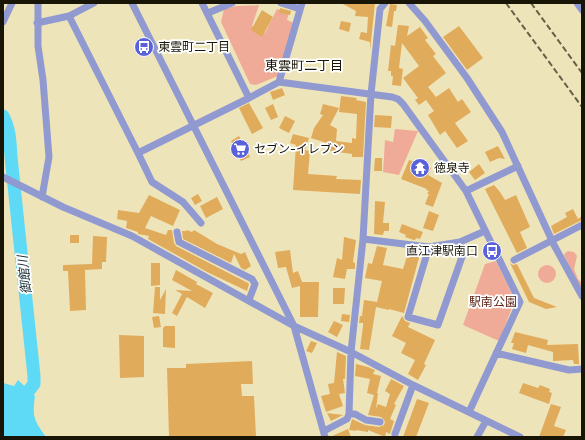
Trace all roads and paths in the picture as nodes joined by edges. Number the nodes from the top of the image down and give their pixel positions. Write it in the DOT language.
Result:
graph roads {
  1 [pos="12,3"];
  2 [pos="38,3"];
  3 [pos="94,3"];
  4 [pos="132,3"];
  5 [pos="202,3"];
  6 [pos="232,3"];
  7 [pos="281,3"];
  8 [pos="385,3"];
  9 [pos="409,3"];
  10 [pos="577,3"];
  11 [pos="301,6"];
  12 [pos="582,10"];
  13 [pos="208,13"];
  14 [pos="69,16"];
  15 [pos="3,22"];
  16 [pos="37,23"];
  17 [pos="279,82"];
  18 [pos="371,94"];
  19 [pos="250,98"];
  20 [pos="193,125"];
  21 [pos="138,153"];
  22 [pos="518,166"];
  23 [pos="3,178"];
  24 [pos="466,191"];
  25 [pos="42,197"];
  26 [pos="201,223"];
  27 [pos="582,225"];
  28 [pos="485,231"];
  29 [pos="177,232"];
  30 [pos="363,239"];
  31 [pos="460,242"];
  32 [pos="429,247"];
  33 [pos="514,260"];
  34 [pos="582,296"];
  35 [pos="249,300"];
  36 [pos="294,326"];
  37 [pos="351,352"];
  38 [pos="496,353"];
  39 [pos="582,369"];
  40 [pos="413,385"];
  41 [pos="469,412"];
  42 [pos="348,414"];
  43 [pos="486,421"];
  44 [pos="380,422"];
  45 [pos="325,434"];
  46 [pos="395,434"];
  47 [pos="477,437"];
  48 [pos="520,437"];
  1 -- 15 [label="street"];
  2 -- 16 [label="street"];
  3 -- 14 [label="street"];
  4 -- 20 [label="street"];
  5 -- 13 [label="street"];
  6 -- 13 [label="street"];
  7 -- 11 [label="street"];
  8 -- 18 [label="street"];
  9 -- 22 [label="street"];
  10 -- 12 [label="street"];
  11 -- 17 [label="street"];
  13 -- 19 [label="street"];
  14 -- 16 [label="street"];
  14 -- 21 [label="street"];
  16 -- 25 [label="street"];
  17 -- 18 [label="street"];
  17 -- 19 [label="street"];
  18 -- 24 [label="street"];
  18 -- 30 [label="street"];
  19 -- 20 [label="street"];
  20 -- 21 [label="street"];
  20 -- 36 [label="street"];
  21 -- 26 [label="street"];
  22 -- 24 [label="street"];
  22 -- 34 [label="street"];
  23 -- 25 [label="street"];
  24 -- 28 [label="street"];
  25 -- 35 [label="street"];
  27 -- 33 [label="street, bridge"];
  28 -- 31 [label="street"];
  28 -- 38 [label="street"];
  29 -- 35 [label="street"];
  30 -- 32 [label="street"];
  30 -- 37 [label="street"];
  31 -- 32 [label="street"];
  31 -- 32 [label="street"];
  35 -- 36 [label="street"];
  36 -- 37 [label="street"];
  36 -- 45 [label="street"];
  37 -- 40 [label="street"];
  37 -- 42 [label="street"];
  38 -- 39 [label="street"];
  38 -- 41 [label="street"];
  40 -- 41 [label="street"];
  40 -- 46 [label="street"];
  41 -- 43 [label="street"];
  42 -- 44 [label="street"];
  42 -- 45 [label="street"];
  43 -- 47 [label="street"];
  43 -- 48 [label="street"];
}
